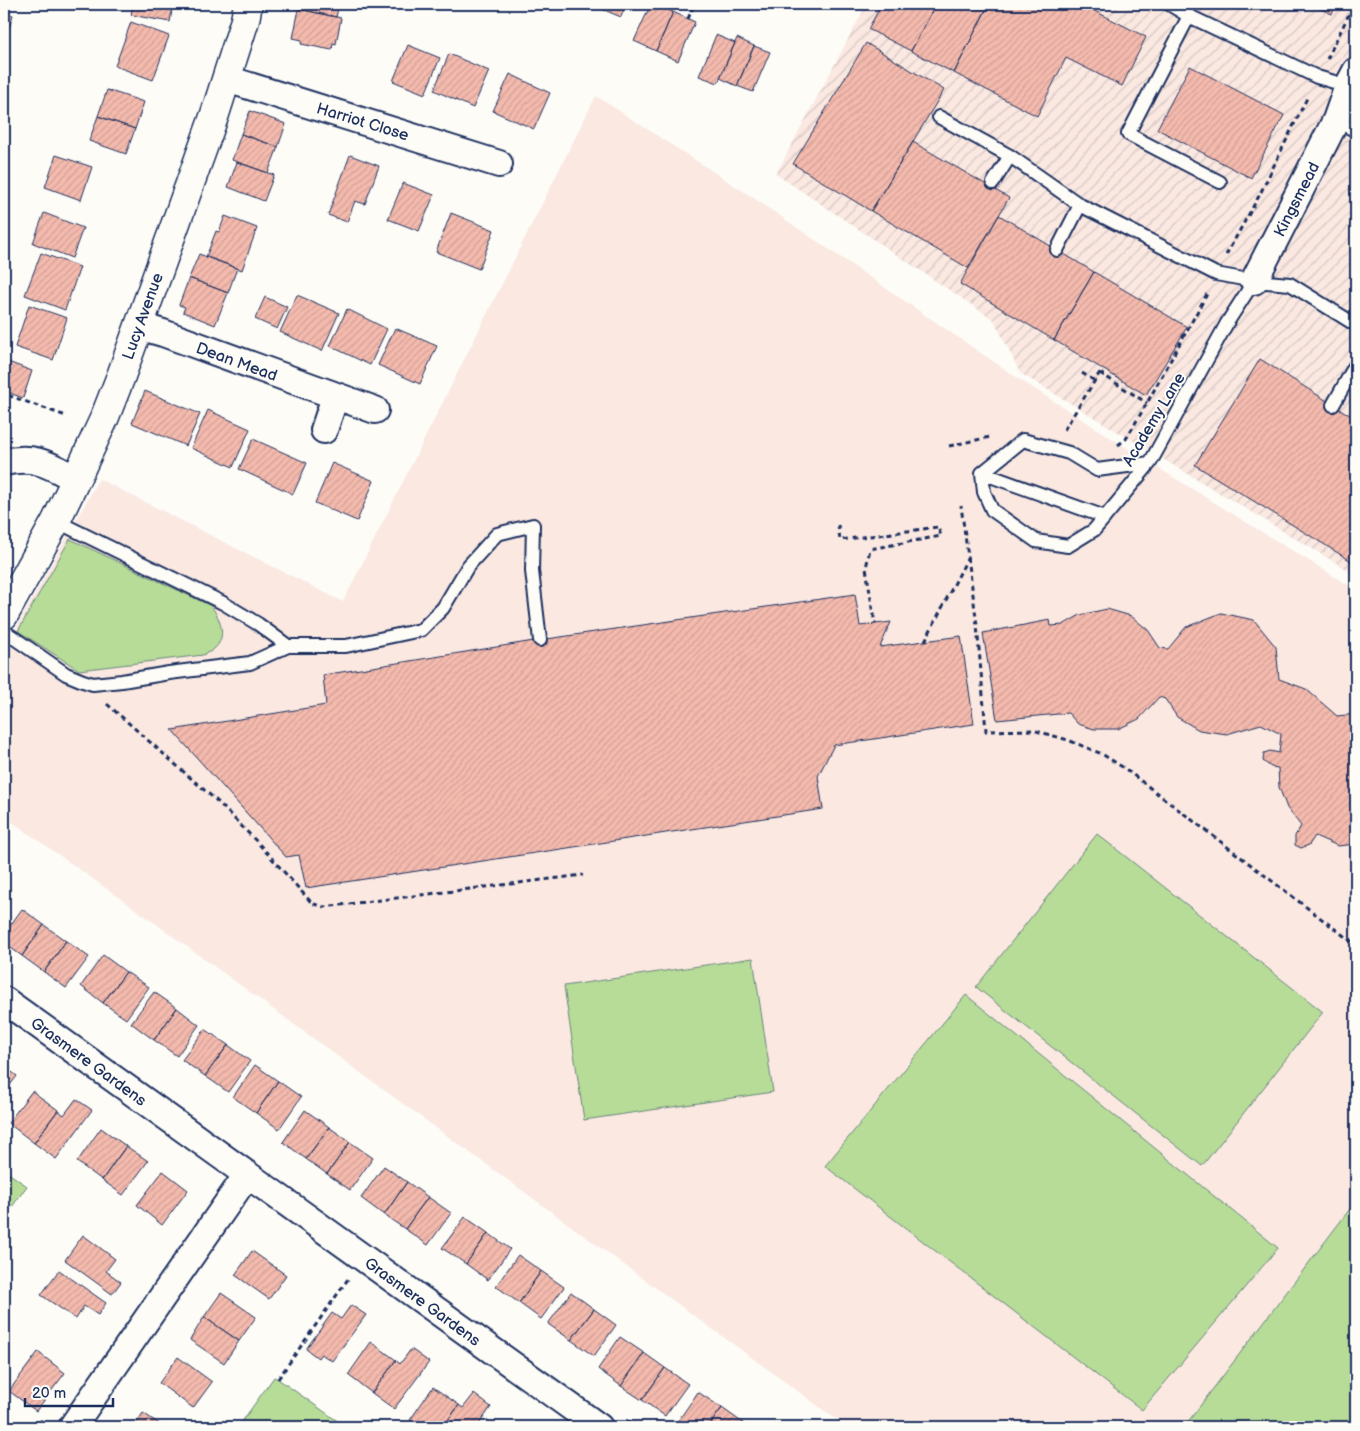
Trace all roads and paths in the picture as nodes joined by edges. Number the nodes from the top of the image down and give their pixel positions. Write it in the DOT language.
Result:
graph roads {
  1 [pos="248,4"];
  2 [pos="669,4"];
  3 [pos="694,4"];
  4 [pos="1169,4"];
  5 [pos="1354,4"];
  6 [pos="666,9"];
  7 [pos="1190,16"];
  8 [pos="688,19"];
  9 [pos="1330,53"];
  10 [pos="1352,79"];
  11 [pos="227,80"];
  12 [pos="1308,96"];
  13 [pos="939,117"];
  14 [pos="1346,125"];
  15 [pos="1010,156"];
  16 [pos="499,164"];
  17 [pos="1220,182"];
  18 [pos="993,183"];
  19 [pos="1080,204"];
  20 [pos="1057,250"];
  21 [pos="1228,250"];
  22 [pos="1254,281"];
  23 [pos="1207,292"];
  24 [pos="1227,323"];
  25 [pos="1356,325"];
  26 [pos="139,326"];
  27 [pos="1356,364"];
  28 [pos="1082,373"];
  29 [pos="1095,381"];
  30 [pos="335,397"];
  31 [pos="4,402"];
  32 [pos="1147,402"];
  33 [pos="1333,405"];
  34 [pos="375,410"];
  35 [pos="66,416"];
  36 [pos="324,430"];
  37 [pos="1058,431"];
  38 [pos="1062,433"];
  39 [pos="997,435"];
  40 [pos="1068,436"];
  41 [pos="1118,445"];
  42 [pos="950,446"];
  43 [pos="4,462"];
  44 [pos="1150,463"];
  45 [pos="982,473"];
  46 [pos="76,479"];
  47 [pos="961,506"];
  48 [pos="1105,517"];
  49 [pos="56,521"];
  50 [pos="838,525"];
  51 [pos="968,557"];
  52 [pos="4,615"];
  53 [pos="875,624"];
  54 [pos="4,631"];
  55 [pos="540,640"];
  56 [pos="925,641"];
  57 [pos="288,646"];
  58 [pos="93,684"];
  59 [pos="583,874"];
  60 [pos="1356,945"];
  61 [pos="4,1000"];
  62 [pos="247,1175"];
  63 [pos="364,1259"];
  64 [pos="278,1379"];
  65 [pos="4,1420"];
  66 [pos="61,1421"];
  67 [pos="13,1427"];
  68 [pos="30,1427"];
  69 [pos="599,1427"];
  1 -- 11 [label="street, Lucy Avenue"];
  2 -- 6 [label="path"];
  3 -- 8 [label="path"];
  4 -- 7 [label="lane"];
  5 -- 9 [label="path"];
  7 -- 10 [label="lane"];
  7 -- 17 [label="lane"];
  10 -- 14 [label="street, Kingsmead"];
  11 -- 16 [label="street, Harriot Close"];
  11 -- 26 [label="street, Lucy Avenue"];
  12 -- 21 [label="path"];
  13 -- 15 [label="lane"];
  14 -- 22 [label="street, Kingsmead"];
  15 -- 18 [label="lane"];
  15 -- 19 [label="lane"];
  19 -- 20 [label="lane"];
  19 -- 22 [label="lane"];
  22 -- 24 [label="lane, Kingsmead"];
  22 -- 25 [label="lane"];
  23 -- 32 [label="path"];
  24 -- 44 [label="lane, Academy Lane"];
  26 -- 30 [label="street, Dean Mead"];
  26 -- 46 [label="street, Lucy Avenue"];
  27 -- 33 [label="lane"];
  28 -- 29 [label="path"];
  29 -- 32 [label="path"];
  29 -- 38 [label="path"];
  30 -- 34 [label="street, Dean Mead"];
  30 -- 36 [label="street"];
  31 -- 35 [label="path"];
  32 -- 41 [label="path"];
  37 -- 38 [label="path"];
  38 -- 40 [label="path"];
  39 -- 42 [label="path"];
  43 -- 46 [label="street"];
  44 -- 45 [label="lane"];
  44 -- 48 [label="lane, Academy Lane"];
  45 -- 48 [label="lane"];
  45 -- 48 [label="lane, Academy Lane"];
  46 -- 49 [label="street, Lucy Avenue"];
  47 -- 51 [label="path"];
  49 -- 52 [label="street, Lucy Avenue"];
  49 -- 57 [label="lane"];
  50 -- 53 [label="path"];
  51 -- 56 [label="path"];
  51 -- 60 [label="path"];
  54 -- 58 [label="lane"];
  55 -- 57 [label="lane"];
  57 -- 58 [label="lane"];
  58 -- 59 [label="path"];
  61 -- 62 [label="street, Grasmere Gardens"];
  62 -- 63 [label="street, Grasmere Gardens"];
  62 -- 66 [label="street"];
  63 -- 64 [label="path"];
  63 -- 69 [label="street, Grasmere Gardens"];
  65 -- 67 [label="path"];
  66 -- 68 [label="path"];
}
